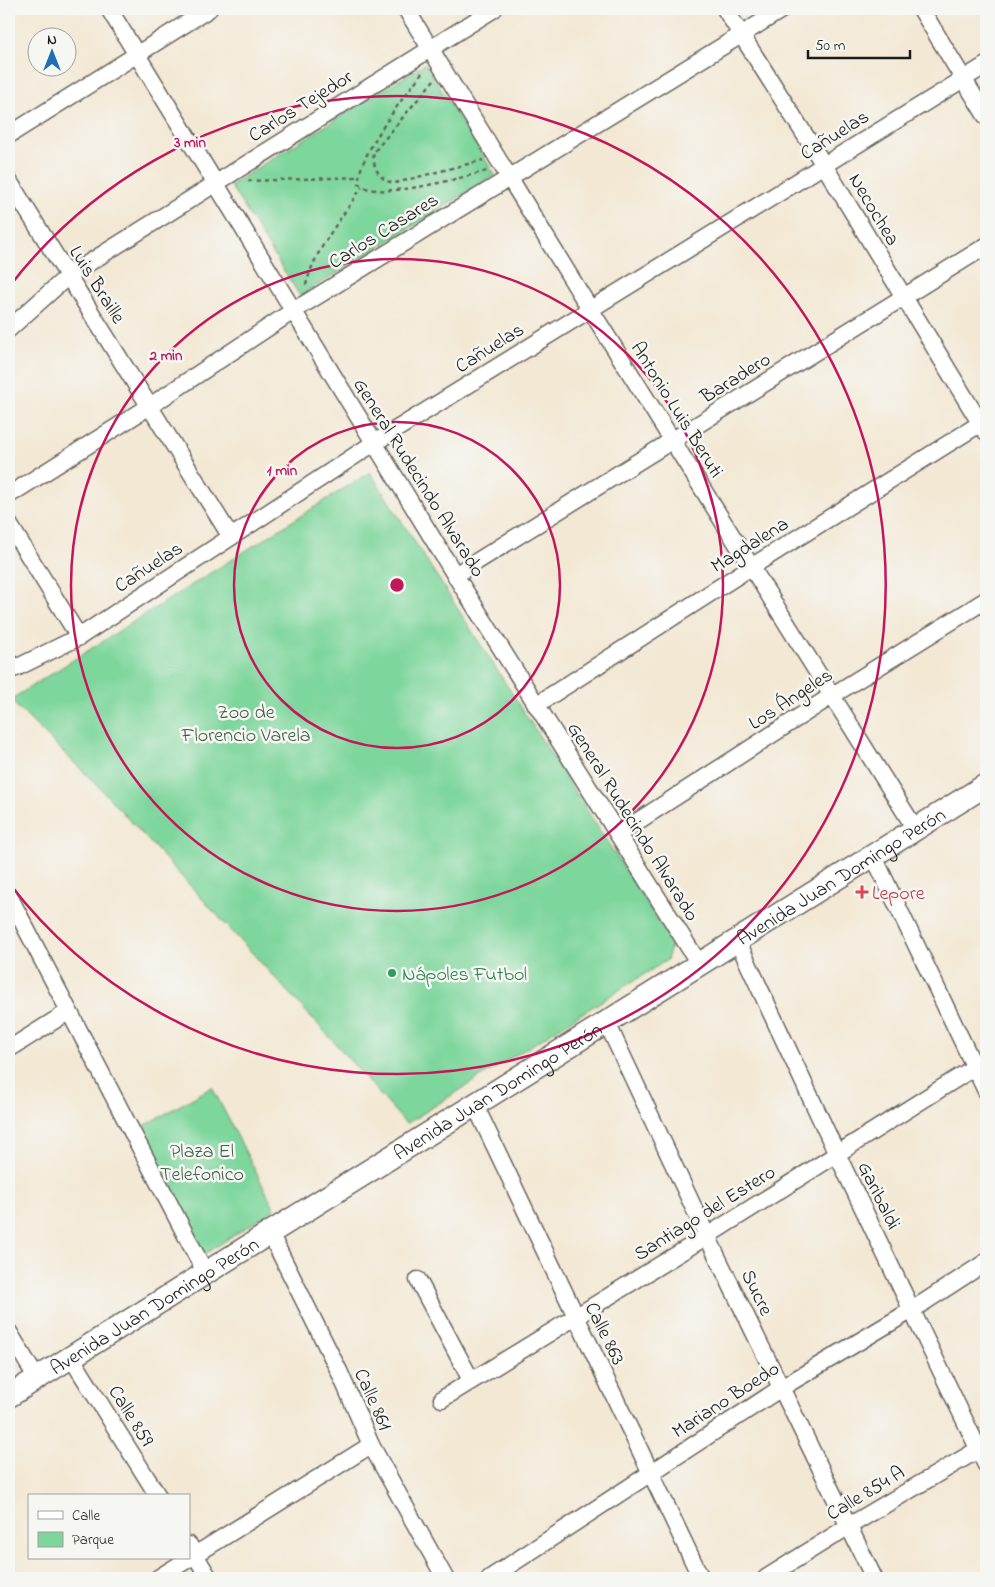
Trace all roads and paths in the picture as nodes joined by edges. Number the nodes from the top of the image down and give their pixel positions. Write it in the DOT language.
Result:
graph roads {
  1 [pos="109,9"];
  2 [pos="209,9"];
  3 [pos="406,9"];
  4 [pos="494,9"];
  5 [pos="725,9"];
  6 [pos="783,9"];
  7 [pos="920,9"];
  8 [pos="742,34"];
  9 [pos="137,55"];
  10 [pos="436,58"];
  11 [pos="986,65"];
  12 [pos="963,79"];
  13 [pos="986,116"];
  14 [pos="9,135"];
  15 [pos="824,165"];
  16 [pos="504,167"];
  17 [pos="359,177"];
  18 [pos="9,181"];
  19 [pos="216,182"];
  20 [pos="245,182"];
  21 [pos="362,187"];
  22 [pos="986,246"];
  23 [pos="68,276"];
  24 [pos="904,297"];
  25 [pos="298,307"];
  26 [pos="590,309"];
  27 [pos="9,328"];
  28 [pos="150,406"];
  29 [pos="984,426"];
  30 [pos="674,440"];
  31 [pos="374,443"];
  32 [pos="9,495"];
  33 [pos="9,524"];
  34 [pos="231,537"];
  35 [pos="751,567"];
  36 [pos="455,575"];
  37 [pos="986,600"];
  38 [pos="79,637"];
  39 [pos="12,665"];
  40 [pos="833,695"];
  41 [pos="536,705"];
  42 [pos="986,785"];
  43 [pos="916,830"];
  44 [pos="618,834"];
  45 [pos="874,857"];
  46 [pos="9,896"];
  47 [pos="738,942"];
  48 [pos="700,965"];
  49 [pos="68,1012"];
  50 [pos="607,1023"];
  51 [pos="9,1049"];
  52 [pos="980,1064"];
  53 [pos="986,1091"];
  54 [pos="475,1105"];
  55 [pos="837,1154"];
  56 [pos="270,1234"];
  57 [pos="706,1236"];
  58 [pos="986,1262"];
  59 [pos="205,1272"];
  60 [pos="418,1280"];
  61 [pos="912,1310"];
  62 [pos="575,1317"];
  63 [pos="9,1332"];
  64 [pos="71,1357"];
  65 [pos="37,1378"];
  66 [pos="471,1380"];
  67 [pos="781,1388"];
  68 [pos="9,1396"];
  69 [pos="442,1399"];
  70 [pos="371,1445"];
  71 [pos="982,1447"];
  72 [pos="986,1465"];
  73 [pos="650,1473"];
  74 [pos="157,1494"];
  75 [pos="849,1526"];
  76 [pos="192,1550"];
  77 [pos="180,1560"];
  78 [pos="158,1578"];
  79 [pos="209,1578"];
  80 [pos="445,1578"];
  81 [pos="490,1578"];
  82 [pos="701,1578"];
  83 [pos="766,1578"];
  84 [pos="874,1578"];
  1 -- 9 [label="street, General Rudecindo Alvarado"];
  2 -- 9 [label="street"];
  3 -- 10 [label="street, Antonio Luis Beruti"];
  4 -- 10 [label="street, Carlos Tejedor"];
  5 -- 8 [label="street, Necochea"];
  6 -- 8 [label="street, Carlos Casares"];
  7 -- 12 [label="street"];
  8 -- 15 [label="street, Necochea"];
  8 -- 16 [label="street, Carlos Casares"];
  9 -- 14 [label="street"];
  9 -- 19 [label="street, General Rudecindo Alvarado"];
  10 -- 16 [label="street, Antonio Luis Beruti"];
  10 -- 16 [label="path"];
  10 -- 17 [label="path"];
  10 -- 19 [label="street, Carlos Tejedor"];
  11 -- 12 [label="street, Cañuelas"];
  12 -- 13 [label="street"];
  12 -- 15 [label="street, Cañuelas"];
  15 -- 24 [label="street, Necochea"];
  15 -- 26 [label="street, Cañuelas"];
  16 -- 21 [label="path"];
  16 -- 25 [label="street, Carlos Casares"];
  16 -- 26 [label="street, Antonio Luis Beruti"];
  17 -- 20 [label="path"];
  17 -- 21 [label="path"];
  18 -- 23 [label="street, Luis Braille"];
  19 -- 23 [label="street, Carlos Tejedor"];
  19 -- 25 [label="street, General Rudecindo Alvarado"];
  21 -- 25 [label="path"];
  22 -- 24 [label="street, Baradero"];
  23 -- 27 [label="street, Carlos Tejedor"];
  23 -- 28 [label="street, Luis Braille"];
  24 -- 29 [label="street, Necochea"];
  24 -- 30 [label="street, Baradero"];
  25 -- 28 [label="street, Carlos Casares"];
  25 -- 31 [label="street, General Rudecindo Alvarado"];
  26 -- 30 [label="street, Antonio Luis Beruti"];
  26 -- 31 [label="street, Cañuelas"];
  28 -- 32 [label="street, Carlos Casares"];
  28 -- 34 [label="street, Luis Braille"];
  29 -- 35 [label="street, Magdalena"];
  30 -- 35 [label="street, Antonio Luis Beruti"];
  30 -- 36 [label="street, Baradero"];
  31 -- 34 [label="street, Cañuelas"];
  31 -- 36 [label="street, General Rudecindo Alvarado"];
  33 -- 38 [label="street"];
  34 -- 38 [label="street, Cañuelas"];
  35 -- 40 [label="street, Antonio Luis Beruti"];
  35 -- 41 [label="street, Magdalena"];
  36 -- 41 [label="street, General Rudecindo Alvarado"];
  37 -- 40 [label="street, Los Ángeles"];
  38 -- 39 [label="street, Cañuelas"];
  40 -- 43 [label="street, Antonio Luis Beruti"];
  40 -- 44 [label="street, Los Ángeles"];
  41 -- 44 [label="street, General Rudecindo Alvarado"];
  42 -- 43 [label="main road, Avenida Juan Domingo Perón"];
  43 -- 45 [label="main road, Avenida Juan Domingo Perón"];
  44 -- 48 [label="street, General Rudecindo Alvarado"];
  45 -- 47 [label="main road, Avenida Juan Domingo Perón"];
  45 -- 52 [label="street"];
  46 -- 49 [label="street"];
  47 -- 48 [label="main road, Avenida Juan Domingo Perón"];
  47 -- 55 [label="street, Garibaldi"];
  48 -- 50 [label="main road, Avenida Juan Domingo Perón"];
  49 -- 51 [label="street"];
  49 -- 59 [label="street"];
  50 -- 54 [label="main road, Avenida Juan Domingo Perón"];
  50 -- 57 [label="street, Sucre"];
  52 -- 53 [label="street"];
  52 -- 55 [label="street, Santiago del Estero"];
  54 -- 56 [label="main road, Avenida Juan Domingo Perón"];
  54 -- 62 [label="street, Calle 863"];
  55 -- 57 [label="street, Santiago del Estero"];
  55 -- 61 [label="street, Garibaldi"];
  56 -- 59 [label="main road, Avenida Juan Domingo Perón"];
  56 -- 70 [label="street, Calle 861"];
  57 -- 62 [label="street, Santiago del Estero"];
  57 -- 67 [label="street, Sucre"];
  58 -- 61 [label="street, Mariano Boedo"];
  59 -- 64 [label="main road, Avenida Juan Domingo Perón"];
  60 -- 66 [label="street"];
  61 -- 67 [label="street, Mariano Boedo"];
  61 -- 71 [label="street, Garibaldi"];
  62 -- 66 [label="street, Santiago del Estero"];
  62 -- 73 [label="street, Calle 863"];
  63 -- 65 [label="street"];
  64 -- 65 [label="main road, Avenida Juan Domingo Perón"];
  64 -- 74 [label="street, Calle 859"];
  65 -- 68 [label="main road, Avenida Juan Domingo Perón"];
  66 -- 69 [label="street, Santiago del Estero"];
  67 -- 73 [label="street, Mariano Boedo"];
  67 -- 75 [label="street, Sucre"];
  70 -- 76 [label="street"];
  70 -- 80 [label="street, Calle 861"];
  71 -- 72 [label="street, Garibaldi"];
  71 -- 75 [label="street, Calle 854 A"];
  73 -- 81 [label="street, Mariano Boedo"];
  73 -- 82 [label="street, Calle 863"];
  75 -- 83 [label="street, Calle 854 A"];
  75 -- 84 [label="street, Sucre"];
  76 -- 79 [label="street"];
  77 -- 78 [label="street"];
}
